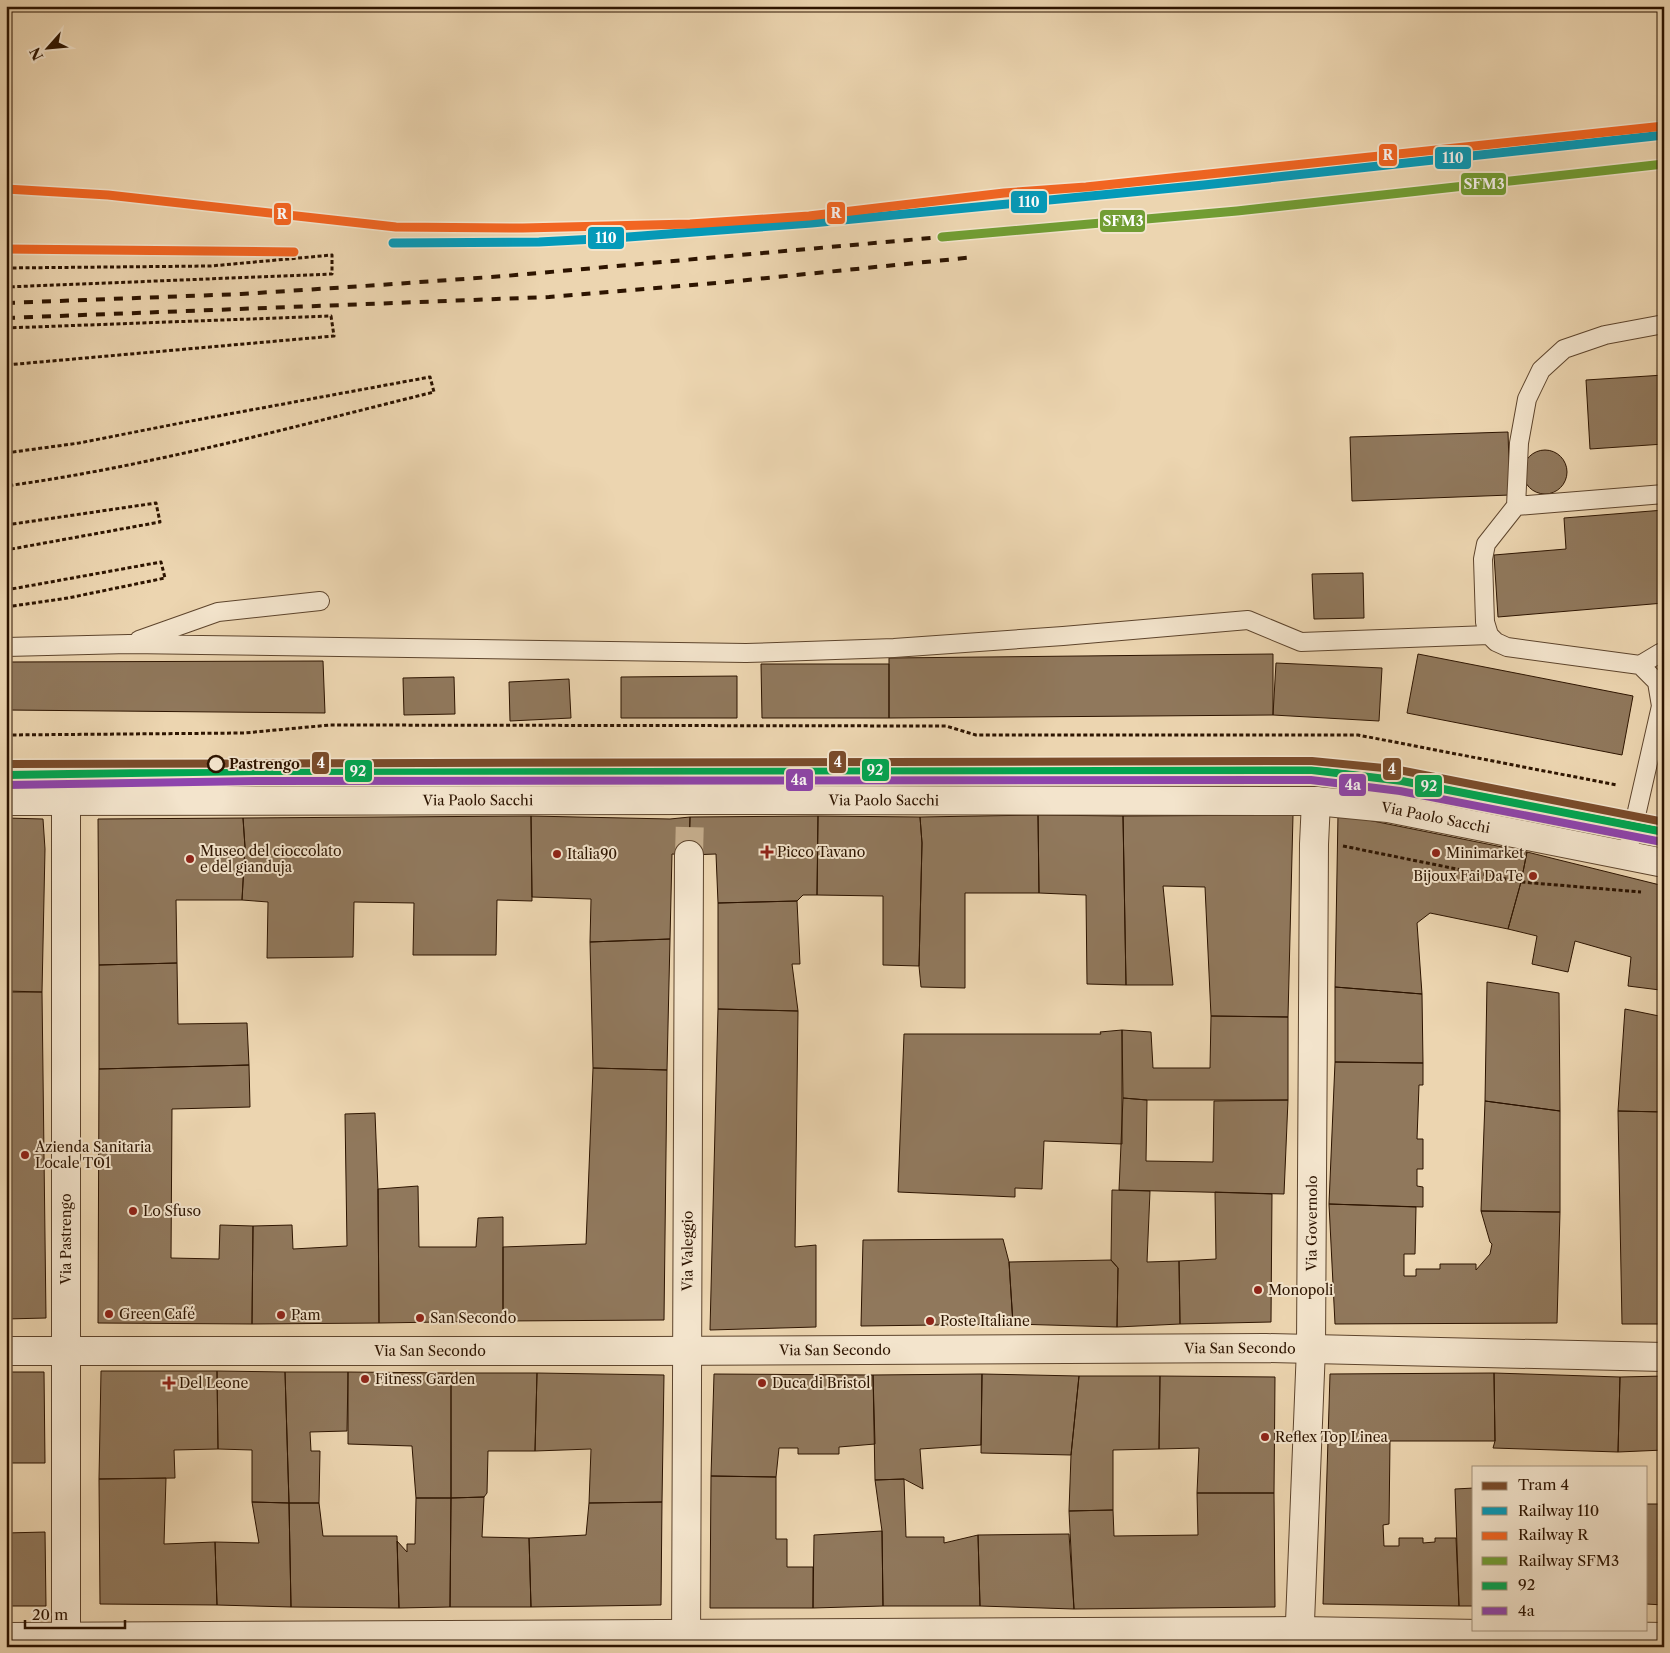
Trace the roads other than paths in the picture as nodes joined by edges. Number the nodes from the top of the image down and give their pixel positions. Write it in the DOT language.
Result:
graph roads {
  1 [pos="1664,324"];
  2 [pos="1664,494"];
  3 [pos="1516,506"];
  4 [pos="320,601"];
  5 [pos="1489,635"];
  6 [pos="129,644"];
  7 [pos="6,648"];
  8 [pos="1664,653"];
  9 [pos="1640,665"];
  10 [pos="6,775"];
  11 [pos="6,801"];
  12 [pos="66,801"];
  13 [pos="1316,801"];
  14 [pos="1634,826"];
  15 [pos="1664,832"];
  16 [pos="689,854"];
  17 [pos="1627,855"];
  18 [pos="1664,862"];
  19 [pos="1311,1348"];
  20 [pos="6,1351"];
  21 [pos="687,1351"];
  22 [pos="66,1352"];
  23 [pos="1664,1357"];
  24 [pos="6,1637"];
  25 [pos="1664,1637"];
  26 [pos="1299,1639"];
  27 [pos="686,1640"];
  28 [pos="66,1642"];
  1 -- 3 [label="lane"];
  2 -- 3 [label="lane"];
  3 -- 5 [label="lane"];
  4 -- 6 [label="lane"];
  5 -- 6 [label="lane"];
  5 -- 9 [label="lane"];
  6 -- 7 [label="lane"];
  8 -- 9 [label="lane"];
  9 -- 14 [label="lane"];
  10 -- 14 [label="lane, Via Paolo Sacchi"];
  11 -- 12 [label="street, Via Paolo Sacchi"];
  12 -- 13 [label="street, Via Paolo Sacchi"];
  12 -- 22 [label="street, Via Pastrengo"];
  13 -- 17 [label="street, Via Paolo Sacchi"];
  13 -- 19 [label="street, Via Governolo"];
  14 -- 15 [label="lane, Via Paolo Sacchi"];
  14 -- 17 [label="lane"];
  16 -- 21 [label="street, Via Valeggio"];
  17 -- 18 [label="street, Via Paolo Sacchi"];
  19 -- 21 [label="street, Via San Secondo"];
  19 -- 23 [label="street, Via San Secondo"];
  19 -- 26 [label="street, Via Governolo"];
  20 -- 22 [label="street, Via San Secondo"];
  21 -- 22 [label="street, Via San Secondo"];
  21 -- 27 [label="street, Via Valeggio"];
  22 -- 28 [label="street, Via Pastrengo"];
  24 -- 28 [label="street"];
  25 -- 26 [label="street"];
  26 -- 27 [label="street"];
  27 -- 28 [label="street"];
}
